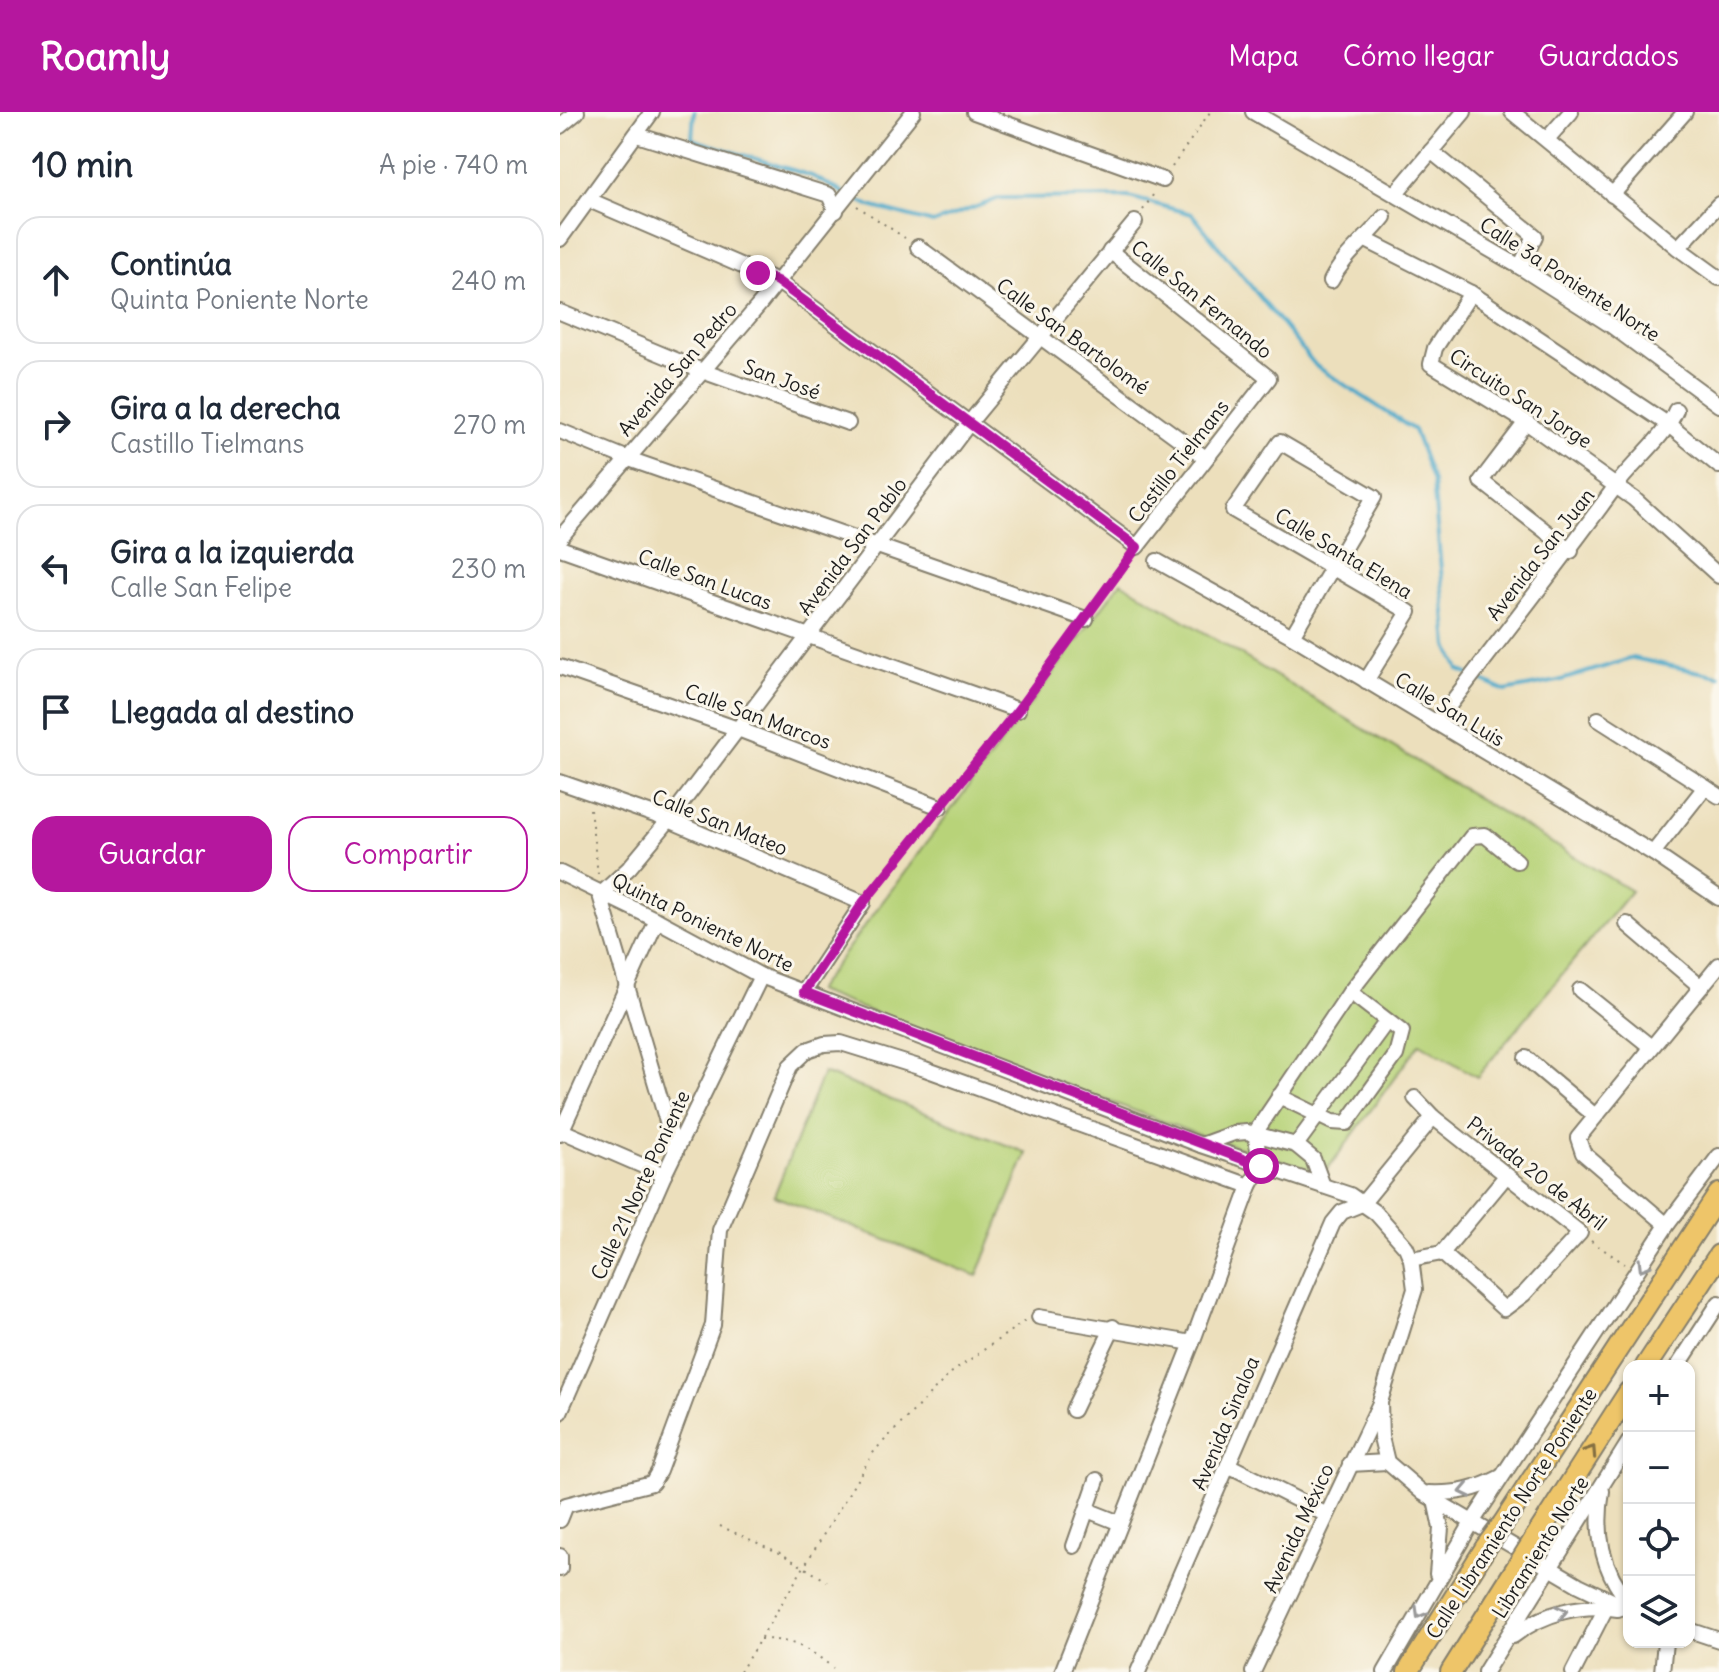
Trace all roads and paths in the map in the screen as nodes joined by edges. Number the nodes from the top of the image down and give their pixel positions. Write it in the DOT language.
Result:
graph roads {
  1 [pos="577,112"];
  2 [pos="652,112"];
  3 [pos="913,112"];
  4 [pos="974,112"];
  5 [pos="1210,112"];
  6 [pos="1253,112"];
  7 [pos="1464,112"];
  8 [pos="1512,112"];
  9 [pos="1571,112"];
  10 [pos="1685,112"];
  11 [pos="560,126"];
  12 [pos="637,135"];
  13 [pos="1547,139"];
  14 [pos="1431,151"];
  15 [pos="1160,185"];
  16 [pos="1396,193"];
  17 [pos="1612,195"];
  18 [pos="847,198"];
  19 [pos="589,200"];
  20 [pos="1719,204"];
  21 [pos="836,211"];
  22 [pos="1384,217"];
  23 [pos="1135,222"];
  24 [pos="560,239"];
  25 [pos="1366,240"];
  26 [pos="918,247"];
  27 [pos="1678,248"];
  28 [pos="1110,251"];
  29 [pos="1520,267"];
  30 [pos="1719,278"];
  31 [pos="777,281"];
  32 [pos="1331,281"];
  33 [pos="1471,293"];
  34 [pos="560,312"];
  35 [pos="1038,336"];
  36 [pos="702,371"];
  37 [pos="1269,378"];
  38 [pos="1719,405"];
  39 [pos="1676,410"];
  40 [pos="970,422"];
  41 [pos="1526,422"];
  42 [pos="848,423"];
  43 [pos="1669,425"];
  44 [pos="560,431"];
  45 [pos="1204,457"];
  46 [pos="626,458"];
  47 [pos="1719,466"];
  48 [pos="1616,486"];
  49 [pos="560,538"];
  50 [pos="879,545"];
  51 [pos="1137,547"];
  52 [pos="560,548"];
  53 [pos="1571,551"];
  54 [pos="1157,561"];
  55 [pos="1332,568"];
  56 [pos="1719,576"];
  57 [pos="1086,619"];
  58 [pos="1292,636"];
  59 [pos="808,637"];
  60 [pos="560,667"];
  61 [pos="1366,681"];
  62 [pos="1018,710"];
  63 [pos="1598,719"];
  64 [pos="1436,723"];
  65 [pos="738,729"];
  66 [pos="560,782"];
  67 [pos="1705,787"];
  68 [pos="589,793"];
  69 [pos="1719,796"];
  70 [pos="940,807"];
  71 [pos="669,820"];
  72 [pos="1653,853"];
  73 [pos="1517,861"];
  74 [pos="562,878"];
  75 [pos="600,895"];
  76 [pos="1719,898"];
  77 [pos="863,903"];
  78 [pos="657,920"];
  79 [pos="1627,924"];
  80 [pos="1719,965"];
  81 [pos="761,976"];
  82 [pos="628,987"];
  83 [pos="1701,987"];
  84 [pos="1580,990"];
  85 [pos="804,992"];
  86 [pos="1350,992"];
  87 [pos="1387,1021"];
  88 [pos="1651,1047"];
  89 [pos="1526,1058"];
  90 [pos="1279,1096"];
  91 [pos="1415,1098"];
  92 [pos="1315,1115"];
  93 [pos="1594,1115"];
  94 [pos="1433,1117"];
  95 [pos="560,1132"];
  96 [pos="1255,1133"];
  97 [pos="1201,1145"];
  98 [pos="1296,1145"];
  99 [pos="676,1152"];
  100 [pos="1719,1156"];
  101 [pos="1261,1166"];
  102 [pos="664,1175"];
  103 [pos="1506,1176"];
  104 [pos="1250,1186"];
  105 [pos="1323,1186"];
  106 [pos="1719,1194"];
  107 [pos="1362,1204"];
  108 [pos="1667,1225"];
  109 [pos="1580,1233"];
  110 [pos="1442,1253"];
  111 [pos="1719,1255"];
  112 [pos="1411,1259"];
  113 [pos="1639,1273"];
  114 [pos="1719,1303"];
  115 [pos="1039,1317"];
  116 [pos="1113,1327"];
  117 [pos="1192,1343"];
  118 [pos="1650,1360"];
  119 [pos="1682,1360"];
  120 [pos="1623,1401"];
  121 [pos="1380,1402"];
  122 [pos="1073,1410"];
  123 [pos="560,1412"];
  124 [pos="1623,1451"];
  125 [pos="1387,1462"];
  126 [pos="1350,1464"];
  127 [pos="1228,1465"];
  128 [pos="1504,1475"];
  129 [pos="1097,1480"];
  130 [pos="1603,1482"];
  131 [pos="1429,1497"];
  132 [pos="1087,1510"];
  133 [pos="1325,1514"];
  134 [pos="560,1520"];
  135 [pos="1473,1521"];
  136 [pos="1120,1523"];
  137 [pos="720,1526"];
  138 [pos="1074,1546"];
  139 [pos="560,1556"];
  140 [pos="802,1567"];
  141 [pos="560,1569"];
  142 [pos="1552,1569"];
  143 [pos="827,1581"];
  144 [pos="1434,1589"];
  145 [pos="1611,1598"];
  146 [pos="1623,1601"];
  147 [pos="1623,1606"];
  148 [pos="1695,1632"];
  149 [pos="759,1639"];
  150 [pos="1719,1640"];
  151 [pos="1504,1644"];
  152 [pos="1664,1648"];
  153 [pos="833,1668"];
  154 [pos="740,1672"];
  155 [pos="1062,1672"];
  156 [pos="1138,1672"];
  157 [pos="1253,1672"];
  158 [pos="1385,1672"];
  159 [pos="1408,1672"];
  160 [pos="1451,1672"];
  161 [pos="1485,1672"];
  162 [pos="1573,1672"];
  163 [pos="1662,1672"];
  1 -- 11 [label="street"];
  2 -- 12 [label="street"];
  3 -- 18 [label="street, Avenida San Pedro"];
  4 -- 15 [label="street"];
  5 -- 15 [label="path"];
  6 -- 16 [label="street, Calle 3a Poniente Norte"];
  7 -- 14 [label="street"];
  8 -- 13 [label="street"];
  9 -- 13 [label="street"];
  10 -- 17 [label="street"];
  12 -- 19 [label="street"];
  12 -- 21 [label="street"];
  13 -- 17 [label="street"];
  14 -- 16 [label="street"];
  14 -- 29 [label="street"];
  15 -- 23 [label="path"];
  16 -- 29 [label="street, Calle 3a Poniente Norte"];
  17 -- 27 [label="street"];
  18 -- 21 [label="street, Avenida San Pedro"];
  18 -- 26 [label="path"];
  19 -- 24 [label="street"];
  19 -- 31 [label="street"];
  20 -- 27 [label="street"];
  21 -- 31 [label="street, Avenida San Pedro"];
  22 -- 25 [label="street"];
  23 -- 28 [label="street, Avenida San Pablo"];
  25 -- 32 [label="street"];
  25 -- 33 [label="street"];
  26 -- 35 [label="street, Calle San Bartolomé"];
  27 -- 30 [label="street"];
  28 -- 35 [label="street, Avenida San Pablo"];
  28 -- 37 [label="street, Calle San Fernando"];
  29 -- 38 [label="street, Calle 3a Poniente Norte"];
  31 -- 36 [label="street, Avenida San Pedro"];
  31 -- 40 [label="street"];
  33 -- 41 [label="street, Circuito San Jorge"];
  33 -- 43 [label="street"];
  34 -- 36 [label="street, San José"];
  35 -- 40 [label="street, Avenida San Pablo"];
  35 -- 45 [label="street, Calle San Bartolomé"];
  36 -- 42 [label="street, San José"];
  36 -- 46 [label="street, Avenida San Pedro"];
  37 -- 45 [label="street, Castillo Tielmans"];
  39 -- 43 [label="street, Avenida San Juan"];
  40 -- 50 [label="street, Avenida San Pablo"];
  40 -- 51 [label="street"];
  41 -- 48 [label="street, Circuito San Jorge"];
  41 -- 53 [label="street"];
  43 -- 47 [label="street"];
  43 -- 48 [label="street, Avenida San Juan"];
  44 -- 46 [label="street"];
  45 -- 51 [label="street, Castillo Tielmans"];
  46 -- 49 [label="street, Avenida San Pedro"];
  46 -- 50 [label="street"];
  48 -- 53 [label="street, Avenida San Juan"];
  48 -- 56 [label="street, Circuito San Jorge"];
  50 -- 57 [label="street"];
  50 -- 59 [label="street, Avenida San Pablo"];
  51 -- 57 [label="path, Castillo Tielmans"];
  52 -- 59 [label="street, Calle San Lucas"];
  53 -- 64 [label="street, Avenida San Juan"];
  54 -- 58 [label="street, Calle San Luis"];
  55 -- 55 [label="street, Calle Santa Elena"];
  55 -- 58 [label="street"];
  55 -- 61 [label="street, Calle Santa Elena"];
  57 -- 62 [label="path, Castillo Tielmans"];
  58 -- 61 [label="street, Calle San Luis"];
  59 -- 62 [label="street, Calle San Lucas"];
  59 -- 65 [label="street, Avenida San Pablo"];
  60 -- 65 [label="street, Calle San Marcos"];
  61 -- 64 [label="street, Calle San Luis"];
  62 -- 70 [label="path, Castillo Tielmans"];
  63 -- 67 [label="street"];
  64 -- 72 [label="street, Calle San Luis"];
  65 -- 70 [label="street, Calle San Marcos"];
  65 -- 71 [label="street, Avenida San Pablo"];
  66 -- 68 [label="street, Calle San Mateo"];
  67 -- 69 [label="street"];
  67 -- 72 [label="street"];
  68 -- 71 [label="street, Calle San Mateo"];
  68 -- 75 [label="path"];
  70 -- 77 [label="path, Castillo Tielmans"];
  71 -- 75 [label="street, Avenida San Pablo"];
  71 -- 77 [label="street, Calle San Mateo"];
  72 -- 76 [label="street, Calle San Luis"];
  73 -- 86 [label="street"];
  74 -- 75 [label="street, Quinta Poniente Norte"];
  75 -- 78 [label="street, Quinta Poniente Norte"];
  75 -- 82 [label="street"];
  77 -- 85 [label="street"];
  78 -- 81 [label="street, Quinta Poniente Norte"];
  78 -- 82 [label="street"];
  79 -- 83 [label="street"];
  80 -- 83 [label="street"];
  81 -- 85 [label="street, Quinta Poniente Norte"];
  81 -- 99 [label="street, Calle 21 Norte Poniente"];
  82 -- 95 [label="street"];
  82 -- 99 [label="street"];
  83 -- 88 [label="street"];
  84 -- 88 [label="street"];
  85 -- 97 [label="street, Quinta Poniente Norte"];
  86 -- 87 [label="street"];
  86 -- 90 [label="street"];
  87 -- 92 [label="street"];
  87 -- 92 [label="street"];
  88 -- 93 [label="street"];
  89 -- 93 [label="street"];
  90 -- 92 [label="street"];
  90 -- 96 [label="street"];
  91 -- 94 [label="street, Privada 20 de Abril"];
  92 -- 98 [label="street"];
  93 -- 108 [label="street"];
  94 -- 103 [label="street, Privada 20 de Abril"];
  94 -- 107 [label="street, Avenida Sinaloa"];
  95 -- 102 [label="street"];
  96 -- 97 [label="street"];
  96 -- 98 [label="street"];
  96 -- 101 [label="street"];
  97 -- 101 [label="street, Quinta Poniente Norte"];
  98 -- 105 [label="street"];
  99 -- 102 [label="street, Calle 21 Norte Poniente"];
  100 -- 108 [label="street"];
  101 -- 104 [label="street"];
  101 -- 105 [label="street, Quinta Poniente Norte"];
  102 -- 123 [label="street, Calle 21 Norte Poniente"];
  103 -- 109 [label="street, Privada 20 de Abril"];
  103 -- 110 [label="street"];
  104 -- 117 [label="street"];
  104 -- 134 [label="street"];
  105 -- 107 [label="street, Quinta Poniente Norte"];
  106 -- 159 [label="highway, Calle Libramiento Norte Poniente, bridge"];
  107 -- 112 [label="street, Quinta Poniente Norte"];
  107 -- 127 [label="street, Avenida Sinaloa"];
  108 -- 113 [label="street, one-way"];
  109 -- 110 [label="street"];
  109 -- 113 [label="path, Privada 20 de Abril"];
  110 -- 112 [label="street"];
  111 -- 118 [label="highway"];
  112 -- 121 [label="street"];
  113 -- 128 [label="street"];
  114 -- 119 [label="street"];
  115 -- 116 [label="street"];
  115 -- 140 [label="path"];
  116 -- 117 [label="street"];
  116 -- 122 [label="street"];
  117 -- 136 [label="street"];
  160 -- 120 [label="highway, Calle Libramiento Norte Poniente, one-way, bridge"];
  121 -- 125 [label="street"];
  121 -- 126 [label="street, Avenida México"];
  124 -- 130 [label="street, Libramiento Norte"];
  125 -- 126 [label="street"];
  125 -- 131 [label="street"];
  126 -- 133 [label="street, Avenida México"];
  127 -- 133 [label="street"];
  127 -- 156 [label="street, Avenida Sinaloa"];
  128 -- 131 [label="street, one-way"];
  128 -- 135 [label="street"];
  129 -- 132 [label="street"];
  130 -- 142 [label="street, Libramiento Norte"];
  130 -- 145 [label="street"];
  131 -- 135 [label="street"];
  131 -- 144 [label="street"];
  132 -- 136 [label="street"];
  132 -- 138 [label="street"];
  133 -- 157 [label="street, Avenida México"];
  135 -- 142 [label="street"];
  135 -- 144 [label="street"];
  136 -- 155 [label="street"];
  137 -- 140 [label="path"];
  139 -- 141 [label="street"];
  140 -- 143 [label="path"];
  140 -- 149 [label="path"];
  142 -- 145 [label="street"];
  142 -- 151 [label="street, Libramiento Norte"];
  144 -- 158 [label="street, one-way"];
  145 -- 146 [label="street"];
  145 -- 147 [label="street"];
  151 -- 145 [label="street, one-way"];
  145 -- 162 [label="street"];
  148 -- 150 [label="street"];
  149 -- 153 [label="path"];
  149 -- 154 [label="path"];
  151 -- 161 [label="street, Libramiento Norte"];
  152 -- 163 [label="street"];
}
